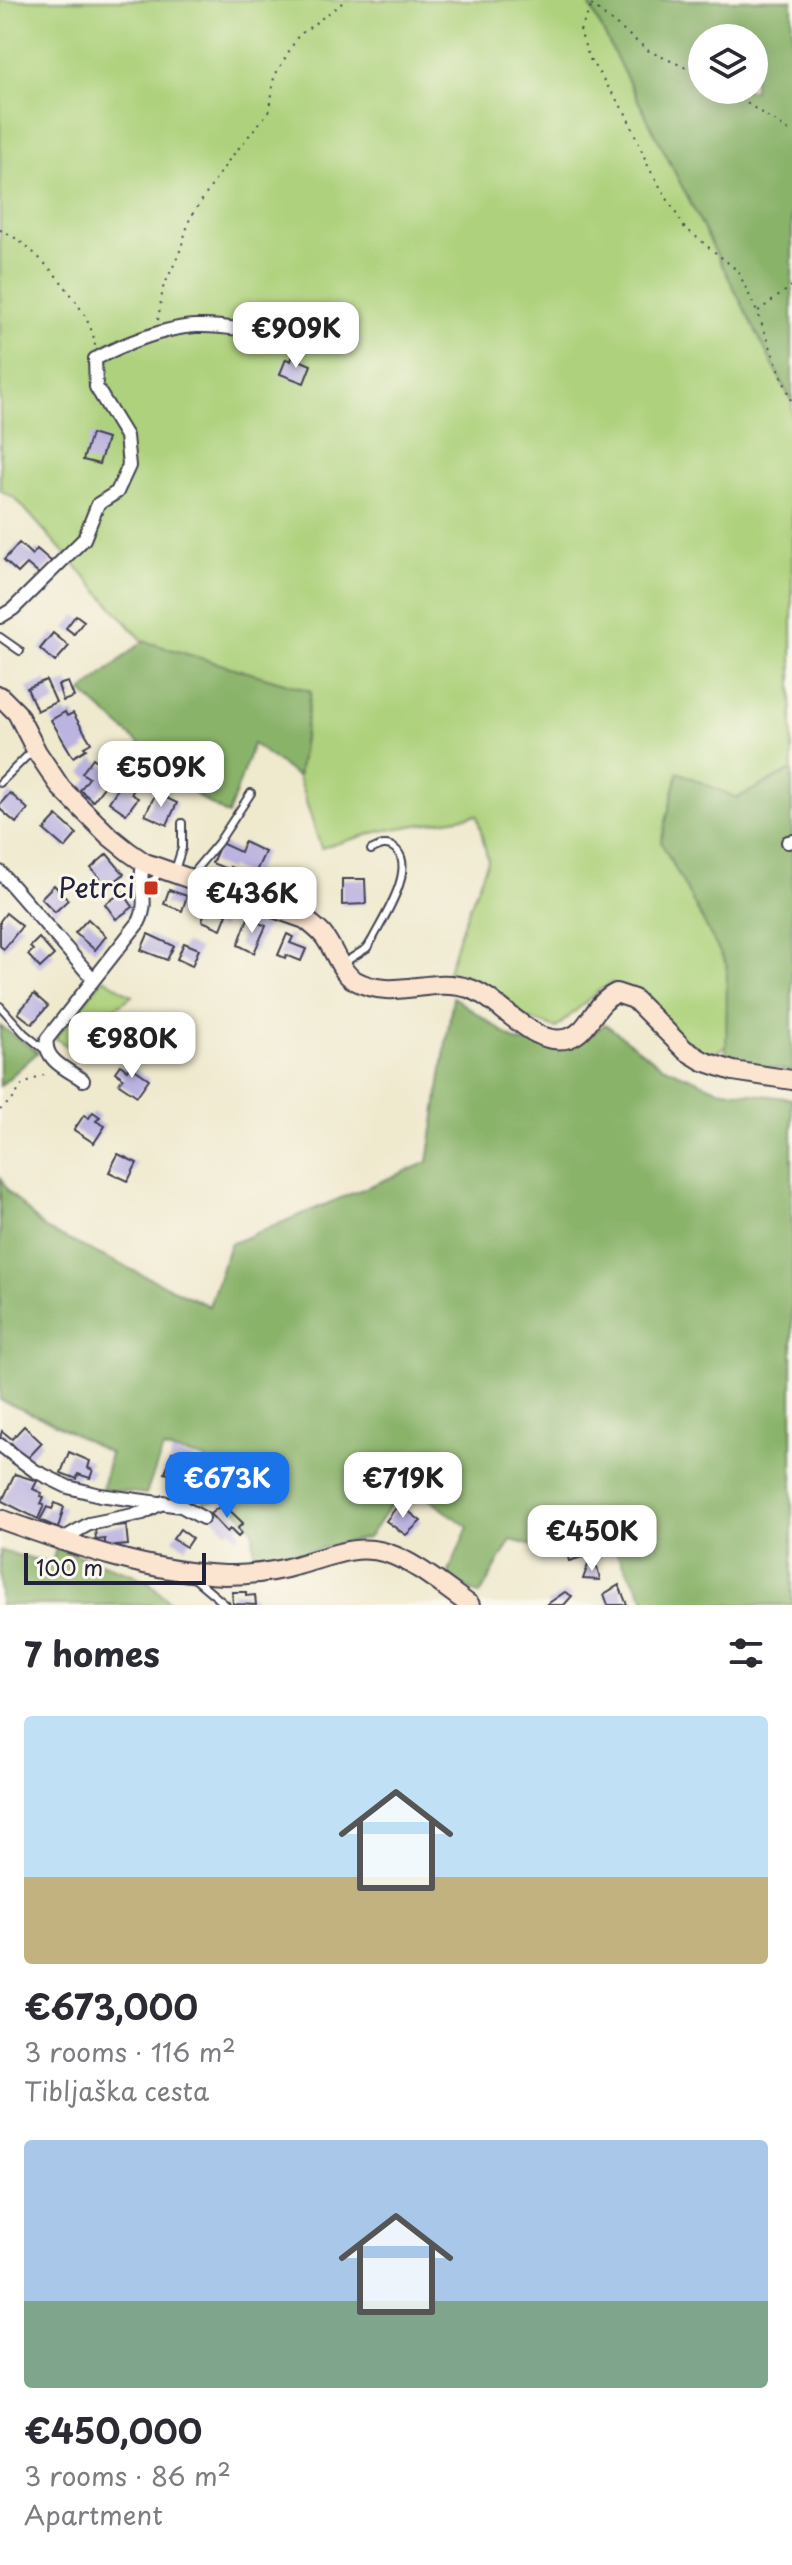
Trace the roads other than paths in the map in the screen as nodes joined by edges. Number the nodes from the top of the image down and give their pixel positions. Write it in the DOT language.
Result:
graph roads {
  1 [pos="278,337"];
  2 [pos="0,617"];
  3 [pos="0,637"];
  4 [pos="20,651"];
  5 [pos="0,696"];
  6 [pos="35,749"];
  7 [pos="0,783"];
  8 [pos="251,793"];
  9 [pos="182,823"];
  10 [pos="371,850"];
  11 [pos="166,870"];
  12 [pos="0,872"];
  13 [pos="342,964"];
  14 [pos="93,979"];
  15 [pos="0,1006"];
  16 [pos="48,1053"];
  17 [pos="83,1080"];
  18 [pos="792,1080"];
  19 [pos="0,1445"];
  20 [pos="164,1502"];
  21 [pos="203,1518"];
  22 [pos="0,1519"];
  23 [pos="61,1540"];
  24 [pos="183,1570"];
  25 [pos="226,1605"];
  26 [pos="470,1605"];
  1 -- 2 [label="street"];
  3 -- 4 [label="lane"];
  5 -- 6 [label="street"];
  6 -- 7 [label="lane"];
  6 -- 11 [label="street"];
  8 -- 11 [label="lane"];
  9 -- 11 [label="lane"];
  10 -- 13 [label="lane"];
  11 -- 13 [label="street"];
  11 -- 14 [label="street"];
  12 -- 14 [label="street"];
  13 -- 18 [label="street"];
  14 -- 16 [label="street"];
  15 -- 16 [label="lane"];
  16 -- 17 [label="street"];
  19 -- 20 [label="street"];
  20 -- 21 [label="street"];
  20 -- 23 [label="street"];
  22 -- 23 [label="street"];
  23 -- 24 [label="street"];
  24 -- 25 [label="lane"];
  24 -- 26 [label="street"];
}
